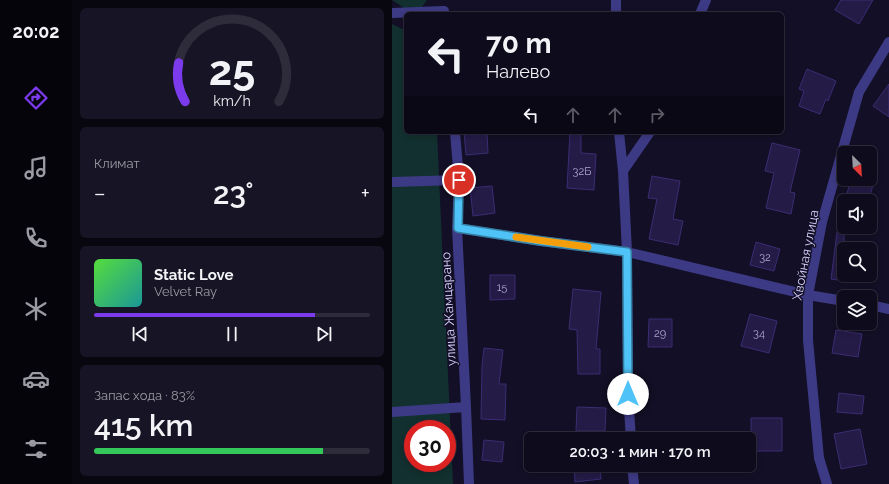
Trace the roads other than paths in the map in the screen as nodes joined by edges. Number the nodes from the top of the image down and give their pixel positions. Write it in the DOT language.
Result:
graph roads {
  1 [pos="444,0"];
  2 [pos="616,0"];
  3 [pos="706,0"];
  4 [pos="444,12"];
  5 [pos="616,12"];
  6 [pos="701,12"];
  7 [pos="392,13"];
  8 [pos="404,13"];
  9 [pos="889,42"];
  10 [pos="455,134"];
  11 [pos="620,134"];
  12 [pos="649,134"];
  13 [pos="623,171"];
  14 [pos="459,180"];
  15 [pos="392,182"];
  16 [pos="458,228"];
  17 [pos="627,252"];
  18 [pos="808,295"];
  19 [pos="837,300"];
  20 [pos="877,306"];
  21 [pos="889,308"];
  22 [pos="466,407"];
  23 [pos="392,412"];
  24 [pos="631,432"];
  25 [pos="633,472"];
  26 [pos="469,484"];
  27 [pos="634,484"];
  28 [pos="827,484"];
  1 -- 4 [label="street"];
  2 -- 5 [label="street"];
  3 -- 6 [label="street"];
  7 -- 8 [label="street"];
  9 -- 18 [label="street, Хвойная улица"];
  10 -- 14 [label="street, улица Жамцарано"];
  11 -- 13 [label="street"];
  12 -- 13 [label="street"];
  13 -- 17 [label="street"];
  14 -- 15 [label="street"];
  14 -- 16 [label="street, улица Жамцарано"];
  16 -- 17 [label="street"];
  16 -- 22 [label="street, улица Жамцарано"];
  17 -- 18 [label="street"];
  17 -- 24 [label="street"];
  18 -- 19 [label="street"];
  18 -- 28 [label="street, Хвойная улица"];
  20 -- 21 [label="street"];
  22 -- 23 [label="street"];
  22 -- 26 [label="street, улица Жамцарано"];
  25 -- 27 [label="street"];
}
